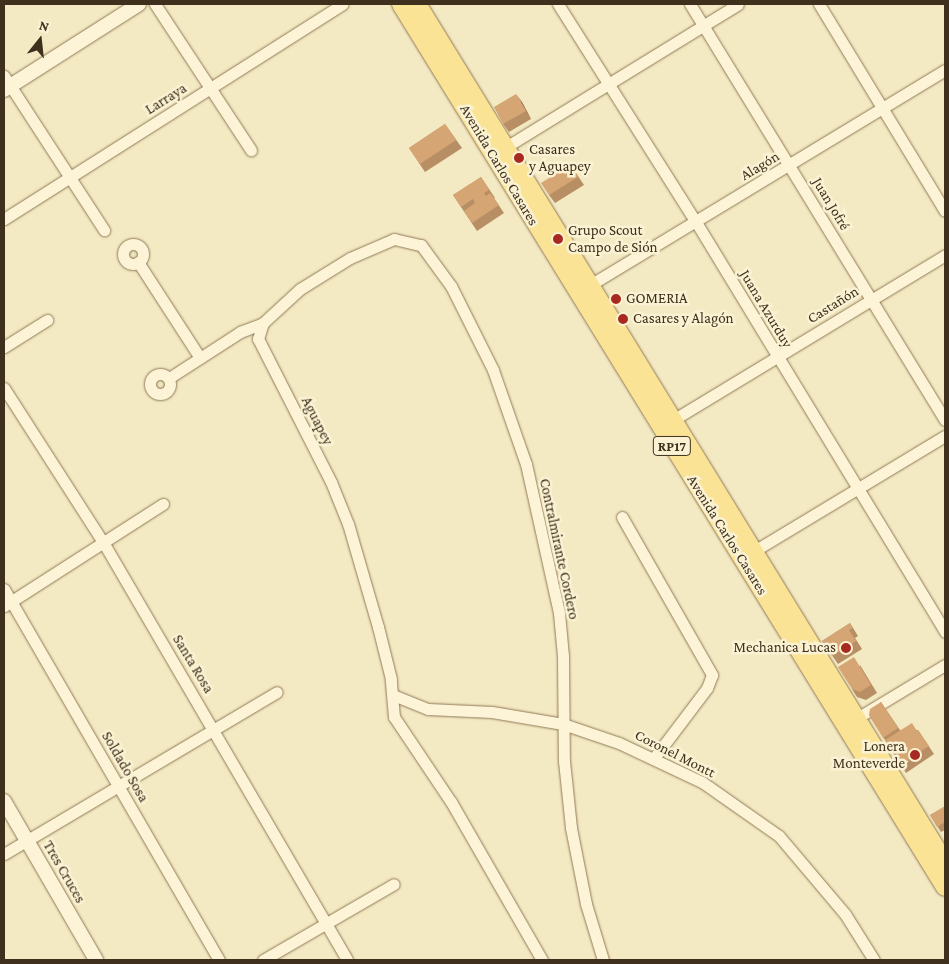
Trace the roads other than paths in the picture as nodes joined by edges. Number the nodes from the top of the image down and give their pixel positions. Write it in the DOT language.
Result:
graph roads {
  1 [pos="139,4"];
  2 [pos="155,4"];
  3 [pos="343,4"];
  4 [pos="401,4"];
  5 [pos="418,4"];
  6 [pos="558,4"];
  7 [pos="690,4"];
  8 [pos="738,4"];
  9 [pos="819,4"];
  10 [pos="703,26"];
  11 [pos="945,70"];
  12 [pos="610,83"];
  13 [pos="6,84"];
  14 [pos="211,88"];
  15 [pos="884,108"];
  16 [pos="251,150"];
  17 [pos="498,152"];
  18 [pos="790,165"];
  19 [pos="69,178"];
  20 [pos="945,211"];
  21 [pos="4,219"];
  22 [pos="696,222"];
  23 [pos="104,230"];
  24 [pos="945,255"];
  25 [pos="138,262"];
  26 [pos="590,285"];
  27 [pos="871,300"];
  28 [pos="47,320"];
  29 [pos="263,323"];
  30 [pos="4,347"];
  31 [pos="200,358"];
  32 [pos="778,358"];
  33 [pos="168,378"];
  34 [pos="4,388"];
  35 [pos="945,420"];
  36 [pos="666,424"];
  37 [pos="945,436"];
  38 [pos="858,489"];
  39 [pos="163,504"];
  40 [pos="622,517"];
  41 [pos="103,542"];
  42 [pos="754,551"];
  43 [pos="4,590"];
  44 [pos="8,604"];
  45 [pos="945,632"];
  46 [pos="945,665"];
  47 [pos="277,692"];
  48 [pos="393,695"];
  49 [pos="851,722"];
  50 [pos="562,724"];
  51 [pos="213,728"];
  52 [pos="654,758"];
  53 [pos="118,786"];
  54 [pos="4,801"];
  55 [pos="27,840"];
  56 [pos="4,854"];
  57 [pos="945,863"];
  58 [pos="394,884"];
  59 [pos="945,887"];
  60 [pos="326,924"];
  61 [pos="96,960"];
  62 [pos="220,960"];
  63 [pos="263,960"];
  64 [pos="347,960"];
  65 [pos="542,960"];
  66 [pos="603,960"];
  67 [pos="874,960"];
  1 -- 13 [label="street"];
  2 -- 14 [label="street"];
  3 -- 14 [label="street, Larraya"];
  4 -- 17 [label="main road, Avenida Carlos Casares / RP17"];
  5 -- 17 [label="main road, Avenida Carlos Casares / RP17"];
  6 -- 12 [label="street, Juana Azurduy"];
  7 -- 10 [label="street, Juan Jofré"];
  8 -- 10 [label="street"];
  9 -- 15 [label="street"];
  10 -- 12 [label="street"];
  10 -- 18 [label="street, Juan Jofré"];
  11 -- 15 [label="street, Alagón"];
  12 -- 17 [label="street"];
  12 -- 22 [label="street, Juana Azurduy"];
  13 -- 19 [label="street"];
  14 -- 16 [label="street"];
  14 -- 19 [label="street, Larraya"];
  15 -- 18 [label="street, Alagón"];
  15 -- 20 [label="street"];
  17 -- 26 [label="main road, Avenida Carlos Casares / RP17"];
  17 -- 36 [label="main road, Avenida Carlos Casares / RP17"];
  18 -- 22 [label="street, Alagón"];
  18 -- 27 [label="street, Juan Jofré"];
  19 -- 21 [label="street, Larraya"];
  19 -- 23 [label="street"];
  22 -- 26 [label="street, Alagón"];
  22 -- 32 [label="street, Juana Azurduy"];
  24 -- 27 [label="street, Castañón"];
  25 -- 31 [label="street"];
  26 -- 36 [label="main road, Avenida Carlos Casares / RP17"];
  27 -- 32 [label="street, Castañón"];
  27 -- 35 [label="street, Juan Jofré"];
  28 -- 30 [label="street"];
  29 -- 31 [label="street"];
  29 -- 48 [label="street, Aguapey"];
  29 -- 50 [label="street, Contralmirante Cordero"];
  31 -- 33 [label="street"];
  32 -- 36 [label="street, Castañón"];
  32 -- 38 [label="street, Juana Azurduy"];
  34 -- 41 [label="street, Santa Rosa"];
  36 -- 42 [label="main road, Avenida Carlos Casares / RP17"];
  36 -- 49 [label="main road, Avenida Carlos Casares / RP17"];
  37 -- 38 [label="street"];
  38 -- 42 [label="street"];
  38 -- 45 [label="street, Juana Azurduy"];
  39 -- 41 [label="street"];
  40 -- 52 [label="street"];
  41 -- 44 [label="street"];
  41 -- 51 [label="street, Santa Rosa"];
  42 -- 49 [label="main road, Avenida Carlos Casares / RP17"];
  43 -- 44 [label="street, Soldado Sosa"];
  44 -- 53 [label="street, Soldado Sosa"];
  46 -- 49 [label="street"];
  47 -- 51 [label="street"];
  48 -- 50 [label="street, Coronel Montt"];
  48 -- 65 [label="street, Aguapey"];
  49 -- 57 [label="main road, Avenida Carlos Casares / RP17"];
  49 -- 59 [label="main road, Avenida Carlos Casares / RP17"];
  50 -- 52 [label="street, Coronel Montt"];
  50 -- 66 [label="street, Contralmirante Cordero"];
  51 -- 53 [label="street"];
  51 -- 60 [label="street, Santa Rosa"];
  52 -- 67 [label="street, Coronel Montt"];
  53 -- 55 [label="street"];
  53 -- 62 [label="street, Soldado Sosa"];
  54 -- 55 [label="street, Tres Cruces"];
  55 -- 56 [label="street"];
  55 -- 61 [label="street, Tres Cruces"];
  58 -- 60 [label="street"];
  60 -- 63 [label="street"];
  60 -- 64 [label="street, Santa Rosa"];
}
